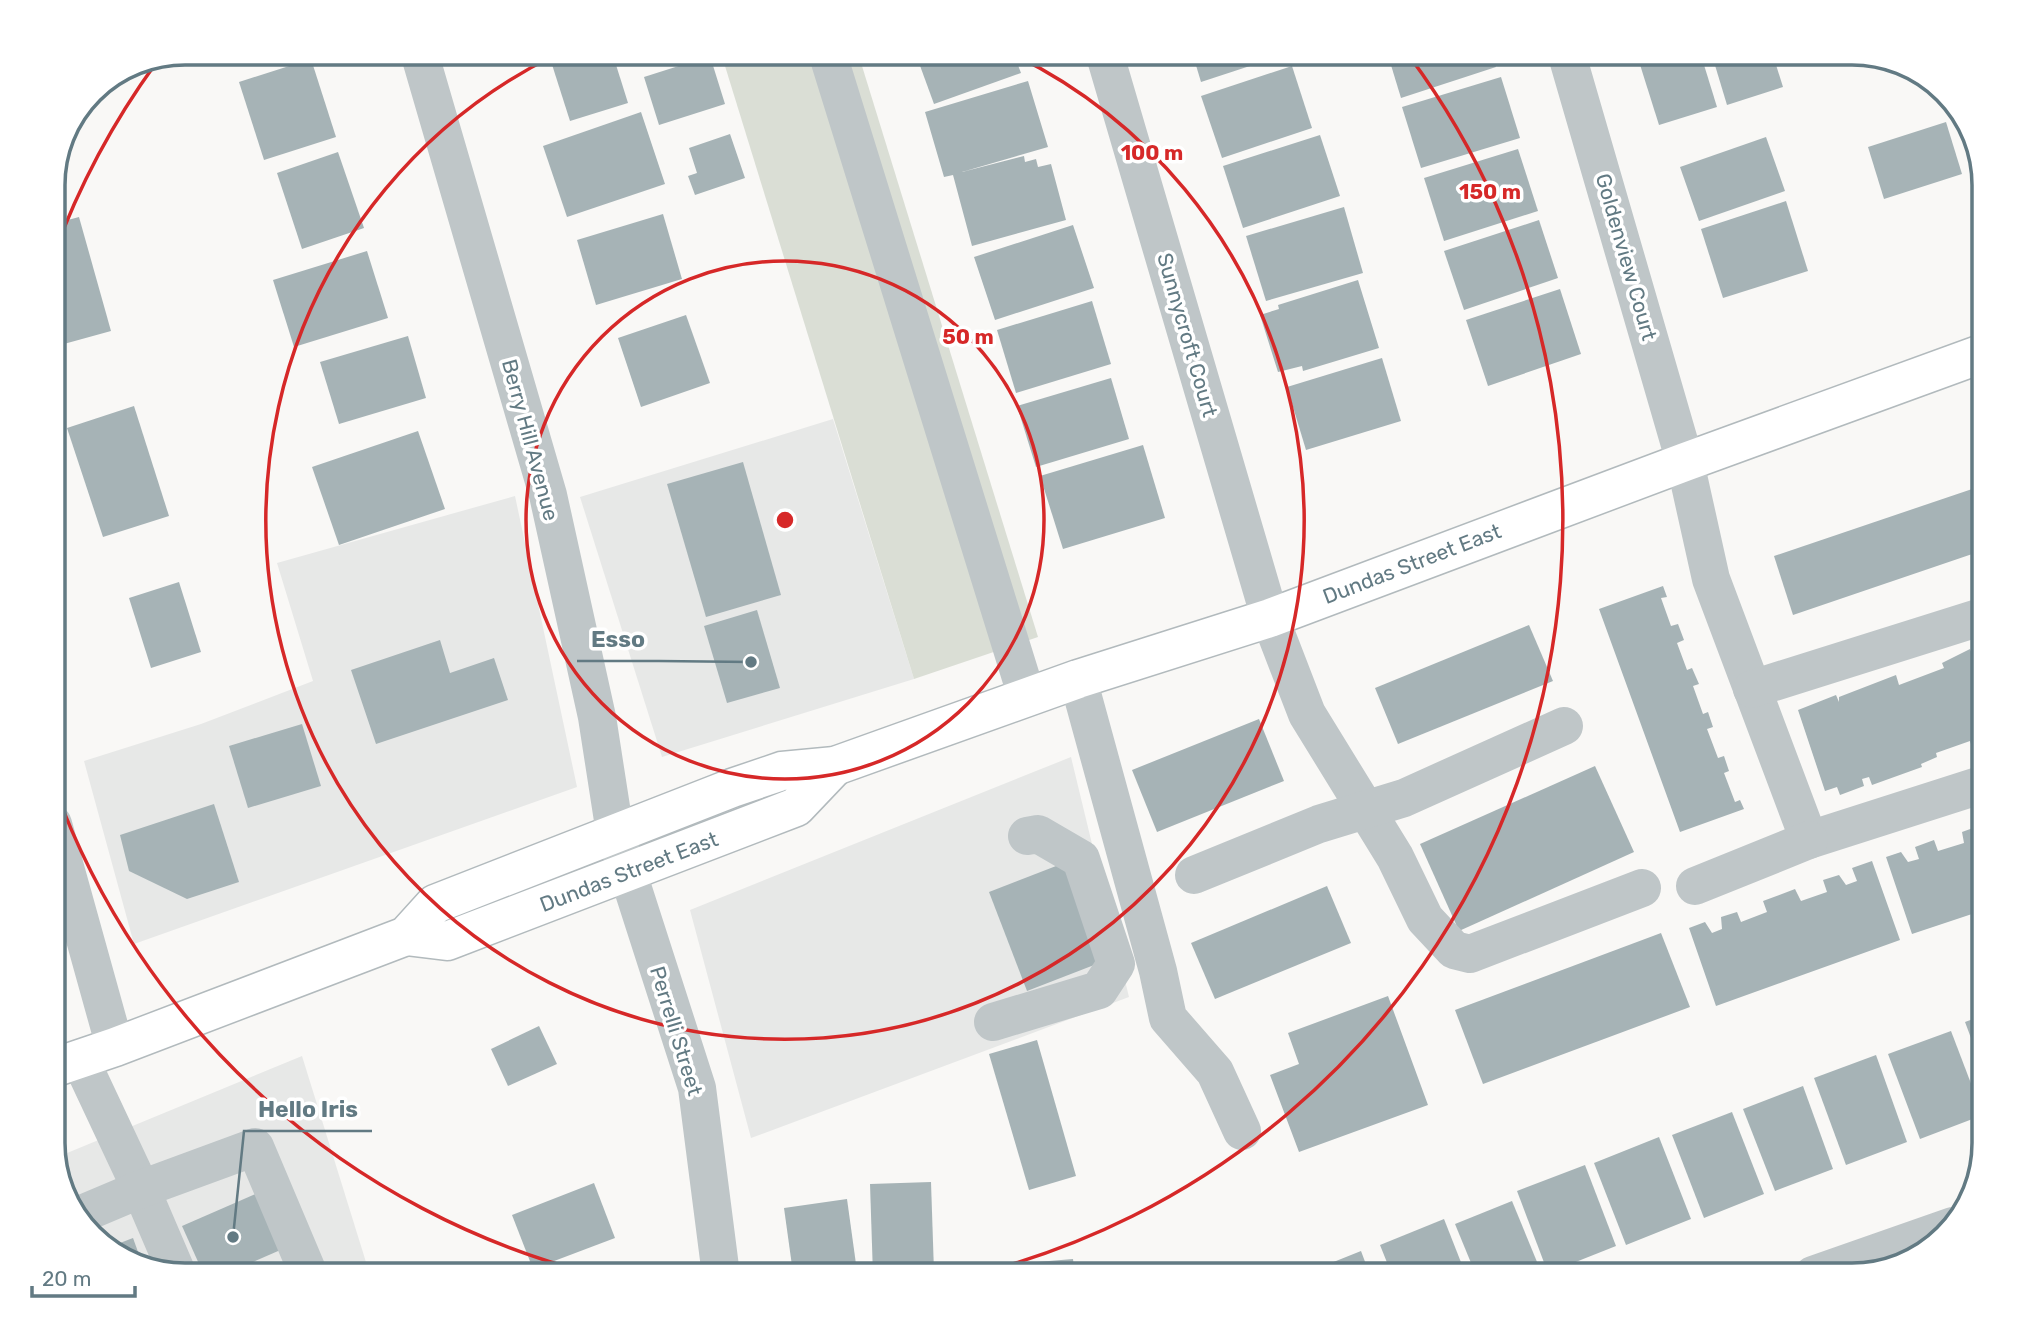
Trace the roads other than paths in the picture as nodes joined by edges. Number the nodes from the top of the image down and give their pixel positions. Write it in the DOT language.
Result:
graph roads {
  1 [pos="423,65"];
  2 [pos="831,65"];
  3 [pos="1108,65"];
  4 [pos="1570,65"];
  5 [pos="1972,357"];
  6 [pos="1685,461"];
  7 [pos="1270,618"];
  8 [pos="1972,620"];
  9 [pos="1078,679"];
  10 [pos="1752,688"];
  11 [pos="1027,698"];
  12 [pos="1564,726"];
  13 [pos="835,766"];
  14 [pos="1972,788"];
  15 [pos="1367,810"];
  16 [pos="615,833"];
  17 [pos="1027,836"];
  18 [pos="1810,840"];
  19 [pos="65,867"];
  20 [pos="626,874"];
  21 [pos="1194,875"];
  22 [pos="1695,887"];
  23 [pos="1642,888"];
  24 [pos="406,936"];
  25 [pos="993,1022"];
  26 [pos="115,1047"];
  27 [pos="66,1063"];
  28 [pos="1242,1131"];
  29 [pos="141,1189"];
  30 [pos="87,1212"];
  31 [pos="1930,1234"];
  32 [pos="172,1262"];
  33 [pos="304,1263"];
  34 [pos="719,1263"];
  35 [pos="1850,1263"];
  1 -- 16 [label="street, Berry Hill Avenue"];
  2 -- 11 [label="street"];
  3 -- 7 [label="street, Sunnycroft Court"];
  4 -- 6 [label="street, Goldenview Court"];
  5 -- 6 [label="main road, Dundas Street East"];
  6 -- 7 [label="main road, Dundas Street East"];
  6 -- 10 [label="street, Goldenview Court"];
  7 -- 9 [label="main road, Dundas Street East"];
  7 -- 15 [label="street, Sunnycroft Court"];
  8 -- 10 [label="street"];
  9 -- 11 [label="main road, Dundas Street East"];
  9 -- 28 [label="street"];
  10 -- 18 [label="street, Goldenview Court"];
  11 -- 13 [label="main road, Dundas Street East"];
  12 -- 15 [label="street"];
  13 -- 16 [label="main road, Dundas Street East"];
  13 -- 20 [label="main road, Dundas Street East"];
  14 -- 18 [label="street"];
  15 -- 21 [label="street"];
  15 -- 23 [label="street, Sunnycroft Court"];
  16 -- 20 [label="street, Perrelli Street"];
  16 -- 24 [label="main road, Dundas Street East"];
  17 -- 25 [label="street"];
  18 -- 22 [label="street"];
  19 -- 26 [label="street"];
  20 -- 24 [label="main road, Dundas Street East"];
  20 -- 34 [label="street, Perrelli Street"];
  24 -- 26 [label="main road, Dundas Street East"];
  26 -- 27 [label="main road, Dundas Street East"];
  27 -- 29 [label="street"];
  29 -- 30 [label="street"];
  29 -- 32 [label="street"];
  29 -- 33 [label="street"];
  31 -- 35 [label="street"];
}
